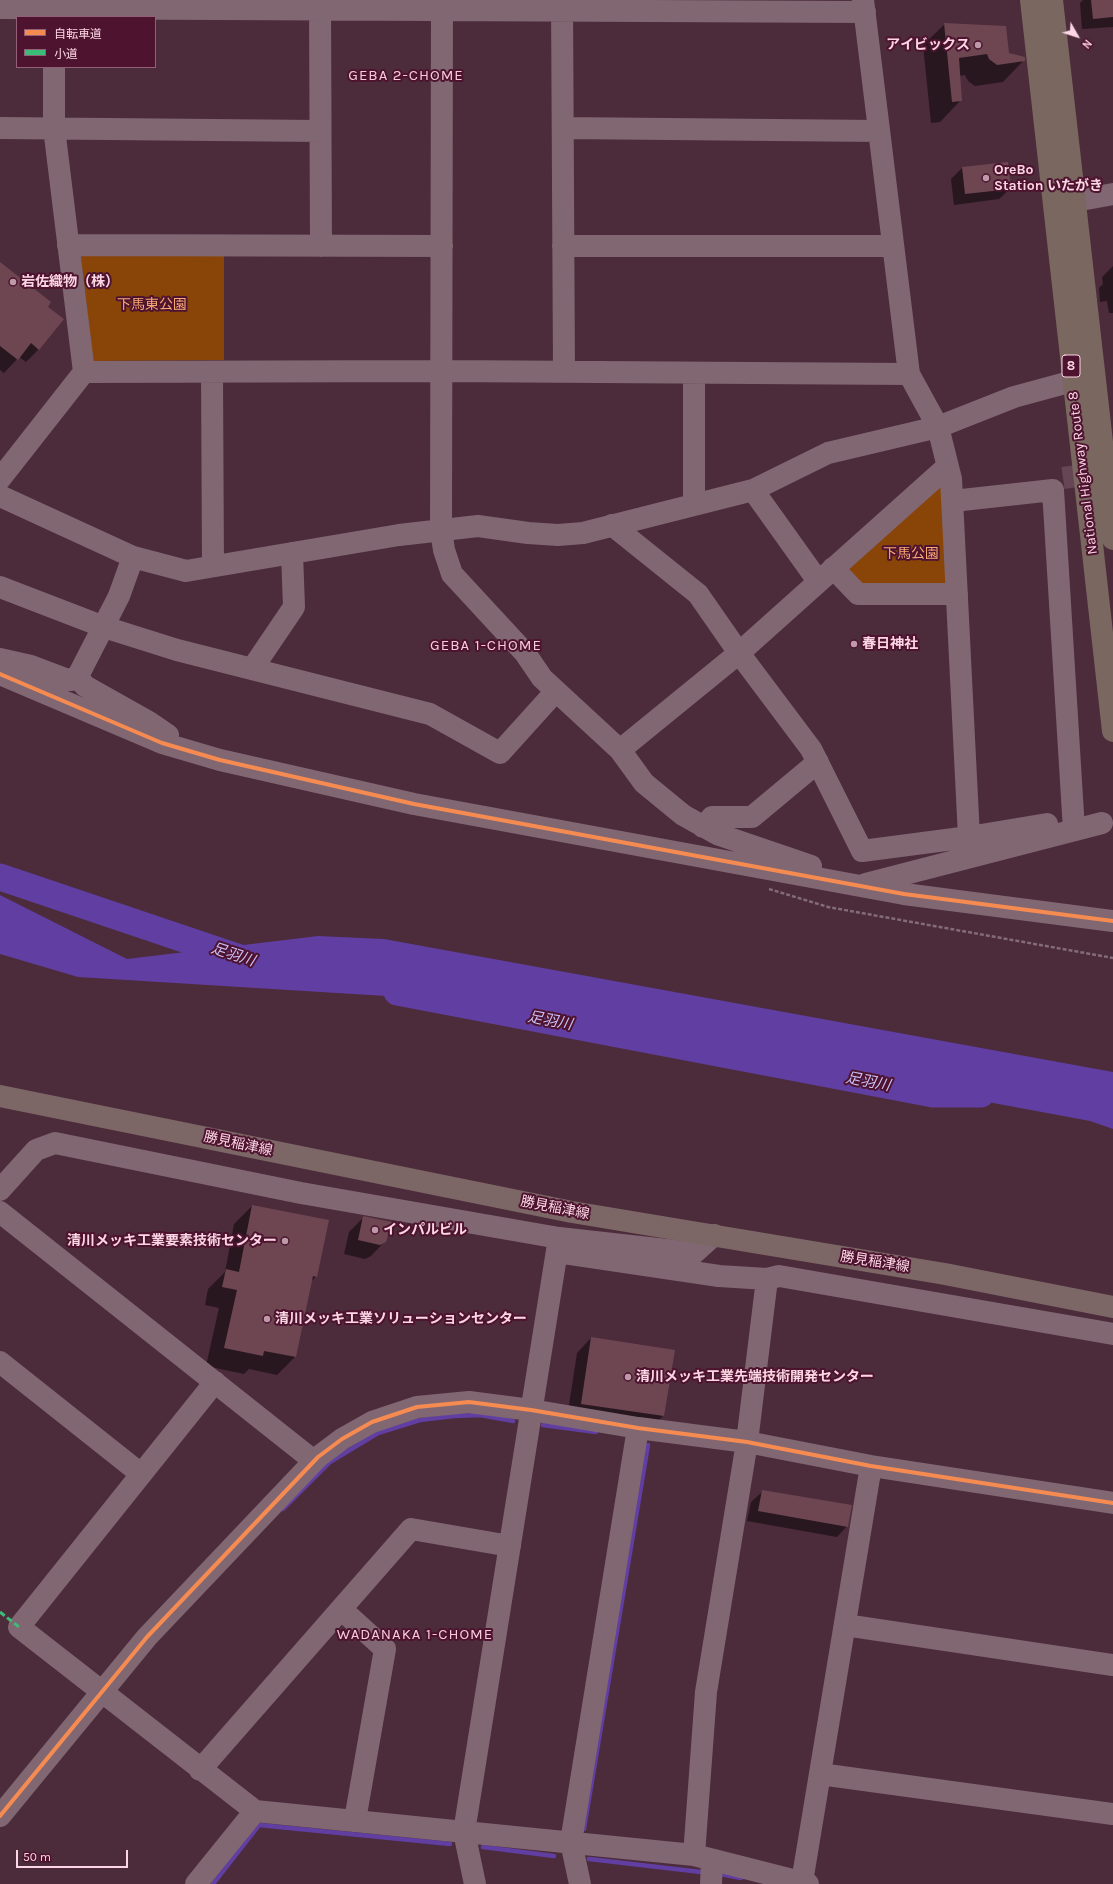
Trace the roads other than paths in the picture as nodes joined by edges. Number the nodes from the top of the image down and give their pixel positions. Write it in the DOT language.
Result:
graph roads {
  1 [pos="1031,0"];
  2 [pos="1052,0"];
  3 [pos="320,5"];
  4 [pos="442,5"];
  5 [pos="562,5"];
  6 [pos="864,6"];
  7 [pos="0,8"];
  8 [pos="54,8"];
  9 [pos="54,68"];
  10 [pos="0,128"];
  11 [pos="54,128"];
  12 [pos="563,128"];
  13 [pos="320,131"];
  14 [pos="879,131"];
  15 [pos="1113,194"];
  16 [pos="1075,201"];
  17 [pos="68,245"];
  18 [pos="321,246"];
  19 [pos="442,246"];
  20 [pos="563,246"];
  21 [pos="893,246"];
  22 [pos="442,371"];
  23 [pos="84,372"];
  24 [pos="212,372"];
  25 [pos="564,372"];
  26 [pos="694,374"];
  27 [pos="909,374"];
  28 [pos="1073,382"];
  29 [pos="938,427"];
  30 [pos="948,466"];
  31 [pos="1062,478"];
  32 [pos="0,479"];
  33 [pos="753,490"];
  34 [pos="952,495"];
  35 [pos="0,496"];
  36 [pos="694,505"];
  37 [pos="612,525"];
  38 [pos="440,530"];
  39 [pos="1113,539"];
  40 [pos="292,553"];
  41 [pos="133,557"];
  42 [pos="213,566"];
  43 [pos="826,575"];
  44 [pos="0,587"];
  45 [pos="957,594"];
  46 [pos="104,627"];
  47 [pos="739,653"];
  48 [pos="0,659"];
  49 [pos="252,669"];
  50 [pos="0,674"];
  51 [pos="79,674"];
  52 [pos="556,690"];
  53 [pos="1113,731"];
  54 [pos="620,750"];
  55 [pos="192,751"];
  56 [pos="818,762"];
  57 [pos="1102,822"];
  58 [pos="704,827"];
  59 [pos="1074,830"];
  60 [pos="1049,836"];
  61 [pos="969,837"];
  62 [pos="830,880"];
  63 [pos="859,886"];
  64 [pos="1113,921"];
  65 [pos="0,1096"];
  66 [pos="0,1190"];
  67 [pos="0,1212"];
  68 [pos="714,1235"];
  69 [pos="558,1245"];
  70 [pos="767,1279"];
  71 [pos="1113,1307"];
  72 [pos="1113,1334"];
  73 [pos="0,1362"];
  74 [pos="215,1382"];
  75 [pos="532,1410"];
  76 [pos="638,1428"];
  77 [pos="747,1442"];
  78 [pos="314,1461"];
  79 [pos="871,1466"];
  80 [pos="141,1474"];
  81 [pos="1113,1504"];
  82 [pos="510,1546"];
  83 [pos="341,1609"];
  84 [pos="845,1624"];
  85 [pos="1113,1665"];
  86 [pos="101,1691"];
  87 [pos="200,1770"];
  88 [pos="820,1774"];
  89 [pos="255,1811"];
  90 [pos="1113,1814"];
  91 [pos="0,1816"];
  92 [pos="355,1820"];
  93 [pos="464,1832"];
  94 [pos="572,1842"];
  95 [pos="703,1858"];
  96 [pos="805,1883"];
  97 [pos="196,1884"];
  98 [pos="475,1884"];
  99 [pos="580,1884"];
  100 [pos="711,1884"];
  1 -- 28 [label="highway, National Highway Route 8 / 8"];
  2 -- 16 [label="highway, National Highway Route 8 / 8"];
  3 -- 4 [label="street"];
  3 -- 8 [label="street"];
  3 -- 13 [label="street"];
  4 -- 5 [label="street"];
  4 -- 19 [label="street"];
  5 -- 6 [label="street"];
  5 -- 12 [label="street"];
  6 -- 14 [label="street"];
  7 -- 8 [label="street"];
  9 -- 11 [label="street"];
  10 -- 11 [label="street"];
  11 -- 13 [label="street"];
  11 -- 17 [label="street"];
  12 -- 14 [label="street"];
  12 -- 20 [label="street"];
  13 -- 18 [label="street"];
  14 -- 21 [label="street"];
  15 -- 16 [label="street"];
  16 -- 39 [label="highway, National Highway Route 8 / 8"];
  17 -- 18 [label="street"];
  17 -- 23 [label="street"];
  18 -- 19 [label="street"];
  19 -- 22 [label="street"];
  20 -- 21 [label="street"];
  20 -- 25 [label="street"];
  21 -- 27 [label="street"];
  22 -- 24 [label="street"];
  22 -- 25 [label="street"];
  22 -- 38 [label="street"];
  23 -- 24 [label="street"];
  23 -- 32 [label="street"];
  24 -- 42 [label="street"];
  25 -- 26 [label="street"];
  26 -- 27 [label="street"];
  26 -- 36 [label="street"];
  27 -- 29 [label="street"];
  28 -- 29 [label="street"];
  28 -- 53 [label="highway, National Highway Route 8 / 8"];
  29 -- 30 [label="street"];
  29 -- 33 [label="street"];
  30 -- 34 [label="street"];
  30 -- 43 [label="street"];
  31 -- 34 [label="street"];
  33 -- 36 [label="street"];
  33 -- 43 [label="street"];
  34 -- 45 [label="street"];
  34 -- 59 [label="street"];
  35 -- 41 [label="street"];
  36 -- 37 [label="street"];
  37 -- 38 [label="street"];
  37 -- 47 [label="street"];
  38 -- 40 [label="street"];
  38 -- 52 [label="street"];
  40 -- 42 [label="street"];
  40 -- 49 [label="street"];
  41 -- 42 [label="street"];
  41 -- 46 [label="street"];
  43 -- 45 [label="street"];
  43 -- 47 [label="street"];
  44 -- 46 [label="street"];
  45 -- 61 [label="street"];
  46 -- 49 [label="street"];
  46 -- 51 [label="street"];
  47 -- 54 [label="street"];
  47 -- 56 [label="street"];
  48 -- 51 [label="street"];
  49 -- 52 [label="street"];
  50 -- 55 [label="street"];
  51 -- 55 [label="street"];
  52 -- 54 [label="street"];
  54 -- 58 [label="street"];
  55 -- 62 [label="street"];
  56 -- 58 [label="street"];
  56 -- 61 [label="street"];
  57 -- 59 [label="street"];
  58 -- 62 [label="street"];
  59 -- 60 [label="street"];
  60 -- 61 [label="street"];
  60 -- 63 [label="street"];
  62 -- 63 [label="street"];
  63 -- 64 [label="street"];
  65 -- 68 [label="main road, 勝見稲津線"];
  66 -- 69 [label="street"];
  67 -- 74 [label="street"];
  68 -- 69 [label="street"];
  68 -- 71 [label="main road, 勝見稲津線"];
  69 -- 70 [label="street"];
  69 -- 75 [label="street"];
  70 -- 72 [label="street"];
  70 -- 77 [label="street"];
  73 -- 80 [label="street"];
  74 -- 78 [label="street"];
  74 -- 80 [label="street"];
  75 -- 76 [label="street"];
  75 -- 78 [label="street"];
  75 -- 82 [label="street"];
  76 -- 77 [label="street"];
  76 -- 94 [label="street"];
  77 -- 79 [label="street"];
  77 -- 95 [label="street"];
  78 -- 86 [label="street"];
  79 -- 81 [label="street"];
  79 -- 84 [label="street"];
  80 -- 86 [label="street"];
  82 -- 83 [label="street"];
  82 -- 93 [label="street"];
  83 -- 87 [label="street"];
  83 -- 92 [label="street"];
  84 -- 85 [label="street"];
  84 -- 88 [label="street"];
  86 -- 87 [label="street"];
  86 -- 91 [label="street"];
  87 -- 89 [label="street"];
  88 -- 90 [label="street"];
  88 -- 96 [label="street"];
  89 -- 92 [label="street"];
  89 -- 97 [label="street"];
  92 -- 93 [label="street"];
  93 -- 94 [label="street"];
  93 -- 98 [label="street"];
  94 -- 95 [label="street"];
  94 -- 99 [label="street"];
  95 -- 96 [label="street"];
  95 -- 100 [label="street"];
}
